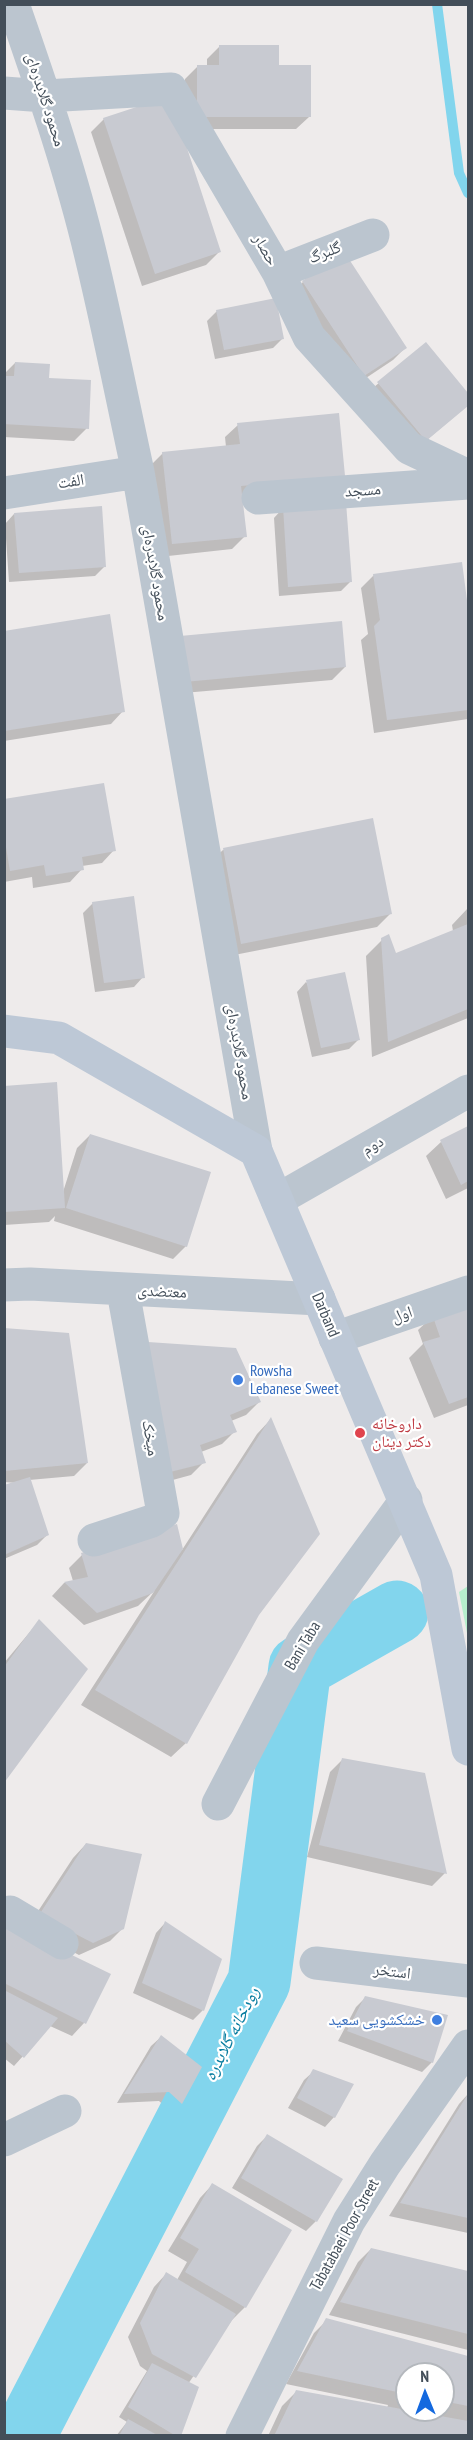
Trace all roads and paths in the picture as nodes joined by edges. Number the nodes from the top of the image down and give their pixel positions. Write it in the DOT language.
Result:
graph roads {
  1 [pos="13,4"];
  2 [pos="4,93"];
  3 [pos="45,96"];
  4 [pos="372,235"];
  5 [pos="278,272"];
  6 [pos="138,472"];
  7 [pos="468,476"];
  8 [pos="468,483"];
  9 [pos="4,493"];
  10 [pos="258,498"];
  11 [pos="4,1031"];
  12 [pos="468,1091"];
  13 [pos="256,1151"];
  14 [pos="277,1200"];
  15 [pos="4,1285"];
  16 [pos="123,1291"];
  17 [pos="468,1292"];
  18 [pos="319,1299"];
  19 [pos="335,1338"];
  20 [pos="406,1500"];
  21 [pos="94,1540"];
  22 [pos="468,1749"];
  23 [pos="218,1804"];
  24 [pos="4,1913"];
  25 [pos="62,1943"];
  26 [pos="316,1963"];
  27 [pos="468,1981"];
  28 [pos="468,2046"];
  29 [pos="65,2110"];
  30 [pos="4,2140"];
  31 [pos="242,2436"];
  1 -- 3 [label="street, محمود گلابدره‌ای"];
  2 -- 3 [label="street"];
  3 -- 5 [label="street, حصار"];
  3 -- 6 [label="street, محمود گلابدره‌ای"];
  4 -- 5 [label="street, گلبرگ"];
  5 -- 7 [label="street, حصار"];
  6 -- 9 [label="street, الفت"];
  6 -- 13 [label="street, محمود گلابدره‌ای"];
  8 -- 10 [label="street, مسجد"];
  11 -- 13 [label="main road"];
  12 -- 14 [label="street, دوم"];
  13 -- 14 [label="main road, Darband"];
  14 -- 18 [label="main road, Darband"];
  15 -- 16 [label="street, معتضدی"];
  16 -- 18 [label="street, معتضدی"];
  16 -- 21 [label="street, میخک"];
  17 -- 19 [label="street, اول"];
  18 -- 19 [label="main road, Darband"];
  19 -- 20 [label="main road, Darband"];
  20 -- 22 [label="main road, Darband"];
  20 -- 23 [label="street, Bani Taba"];
  24 -- 25 [label="street"];
  26 -- 27 [label="street, استخر"];
  28 -- 31 [label="street, Tabatabaei Poor Street"];
  29 -- 30 [label="street"];
}
